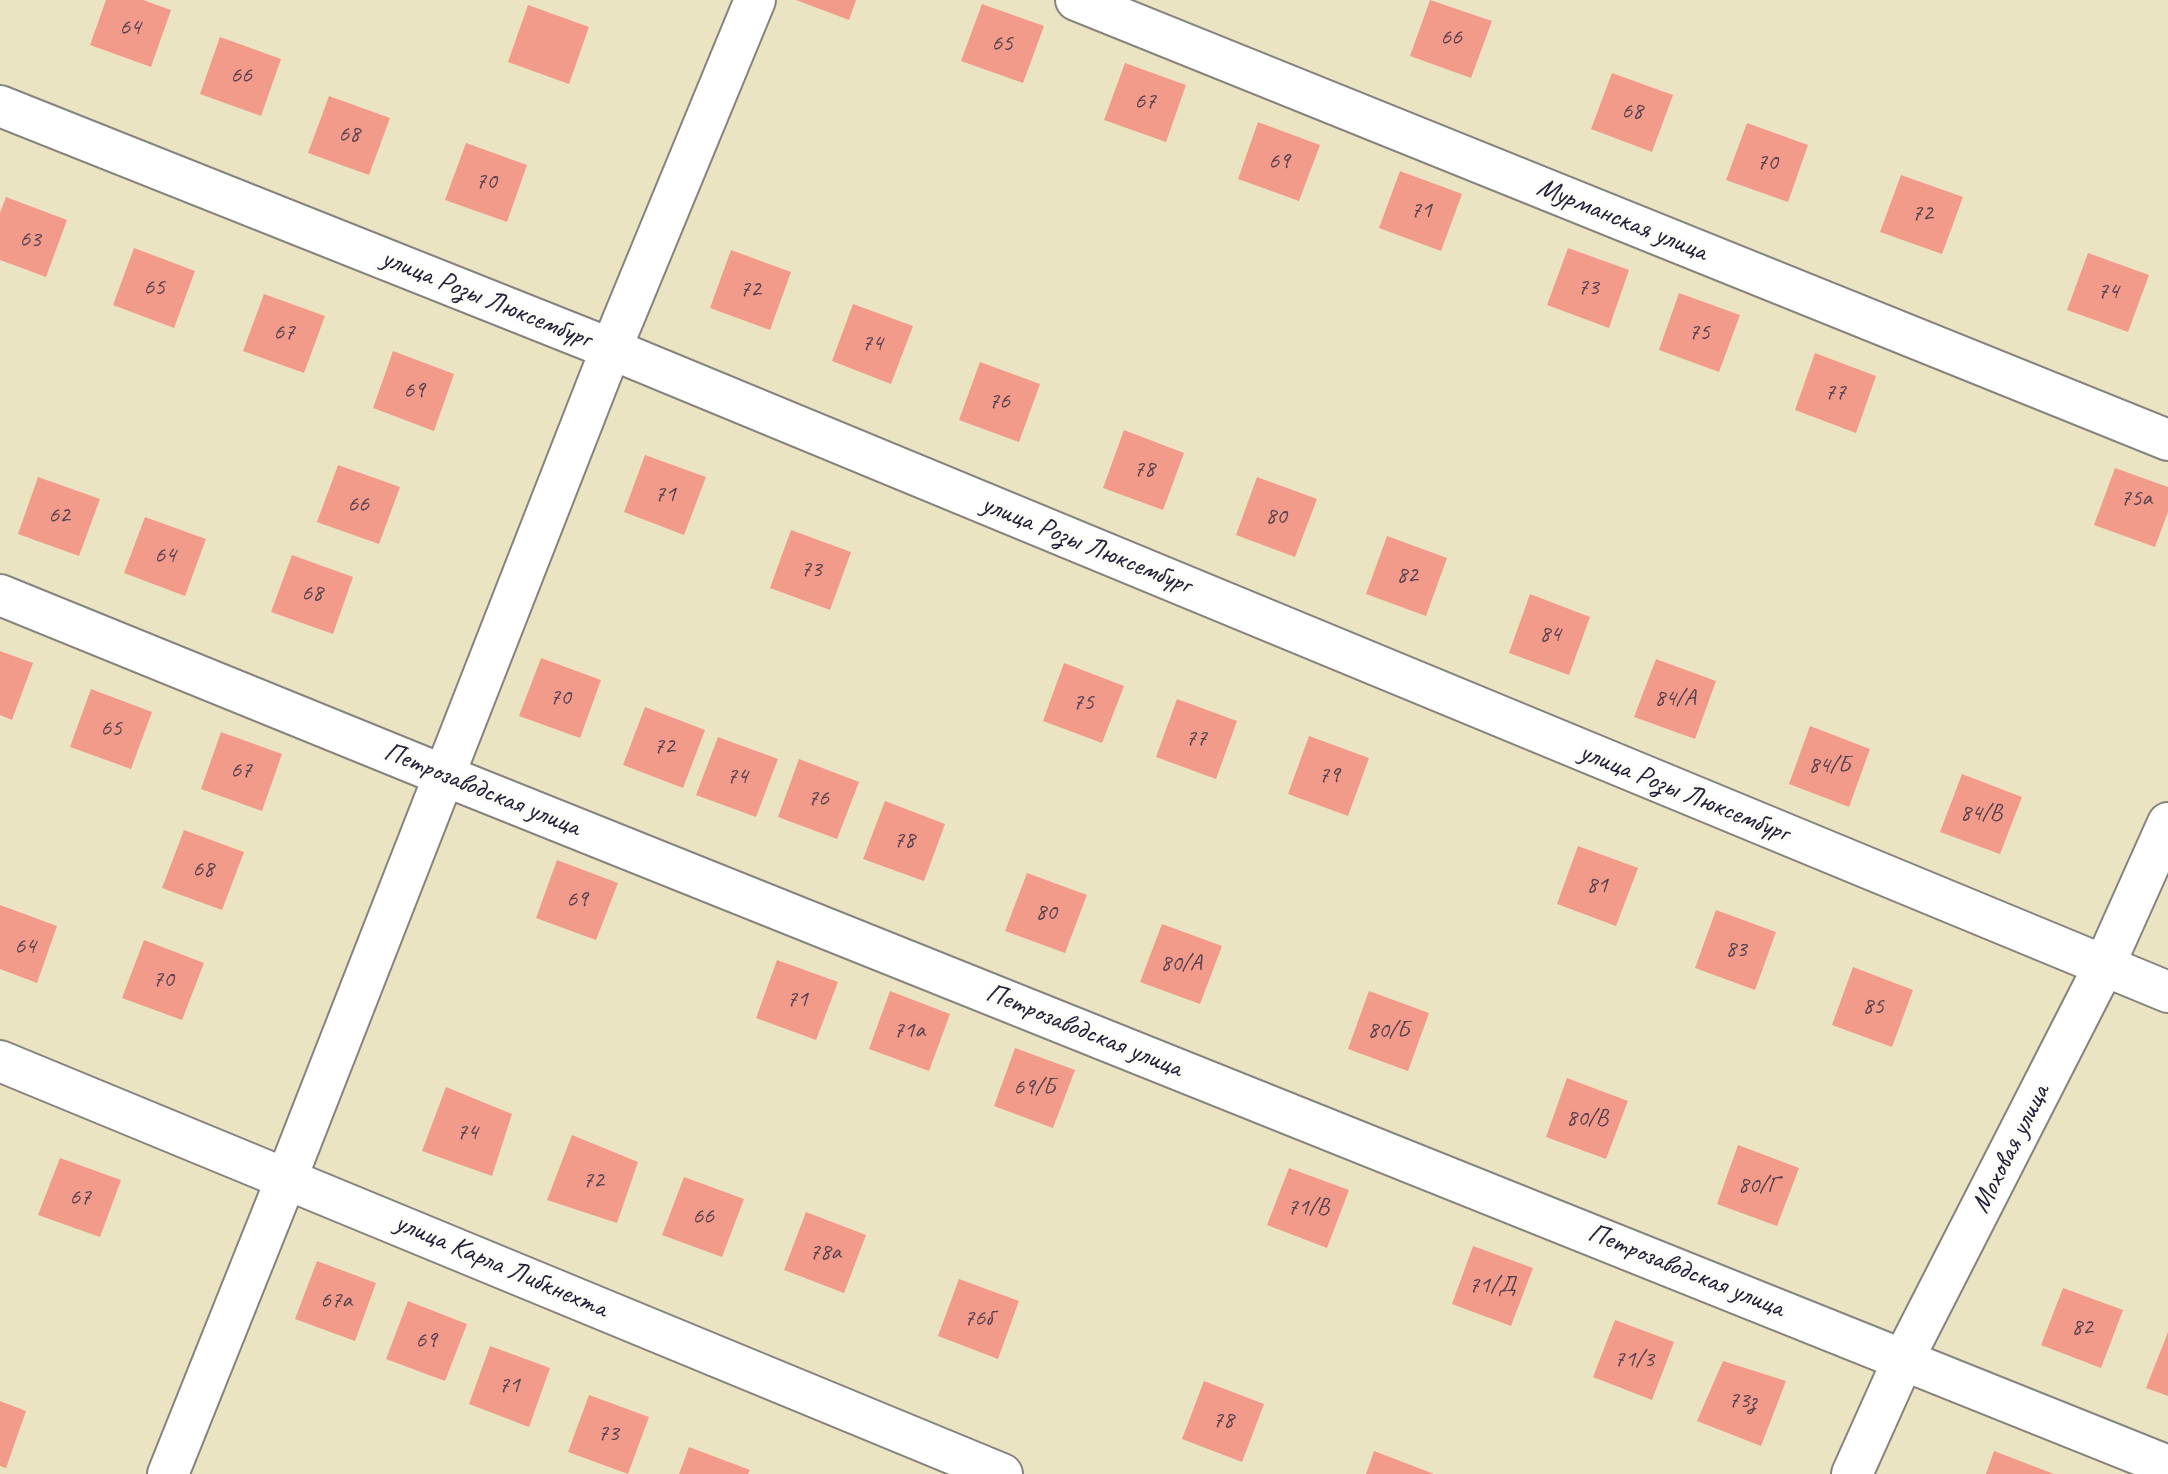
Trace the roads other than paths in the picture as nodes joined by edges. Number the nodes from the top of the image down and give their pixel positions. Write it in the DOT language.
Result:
graph roads {
  1 [pos="755,0"];
  2 [pos="1076,0"];
  3 [pos="0,106"];
  4 [pos="611,349"];
  5 [pos="2168,440"];
  6 [pos="0,595"];
  7 [pos="443,775"];
  8 [pos="2168,823"];
  9 [pos="2104,966"];
  10 [pos="2168,992"];
  11 [pos="0,1061"];
  12 [pos="287,1177"];
  13 [pos="1904,1358"];
  14 [pos="2168,1466"];
  15 [pos="168,1474"];
  16 [pos="1002,1474"];
  17 [pos="1852,1474"];
  1 -- 4 [label="street"];
  2 -- 5 [label="street, Мурманская улица"];
  3 -- 4 [label="street, улица Розы Люксембург"];
  4 -- 7 [label="street"];
  4 -- 9 [label="street, улица Розы Люксембург"];
  6 -- 7 [label="street, Петрозаводская улица"];
  7 -- 12 [label="street"];
  7 -- 13 [label="street, Петрозаводская улица"];
  8 -- 9 [label="street, Моховая улица"];
  9 -- 10 [label="street, улица Розы Люксембург"];
  9 -- 13 [label="street, Моховая улица"];
  11 -- 12 [label="street, улица Карла Либкнехта"];
  12 -- 15 [label="street"];
  12 -- 16 [label="street, улица Карла Либкнехта"];
  13 -- 14 [label="street, Петрозаводская улица"];
  13 -- 17 [label="street, Моховая улица"];
}
